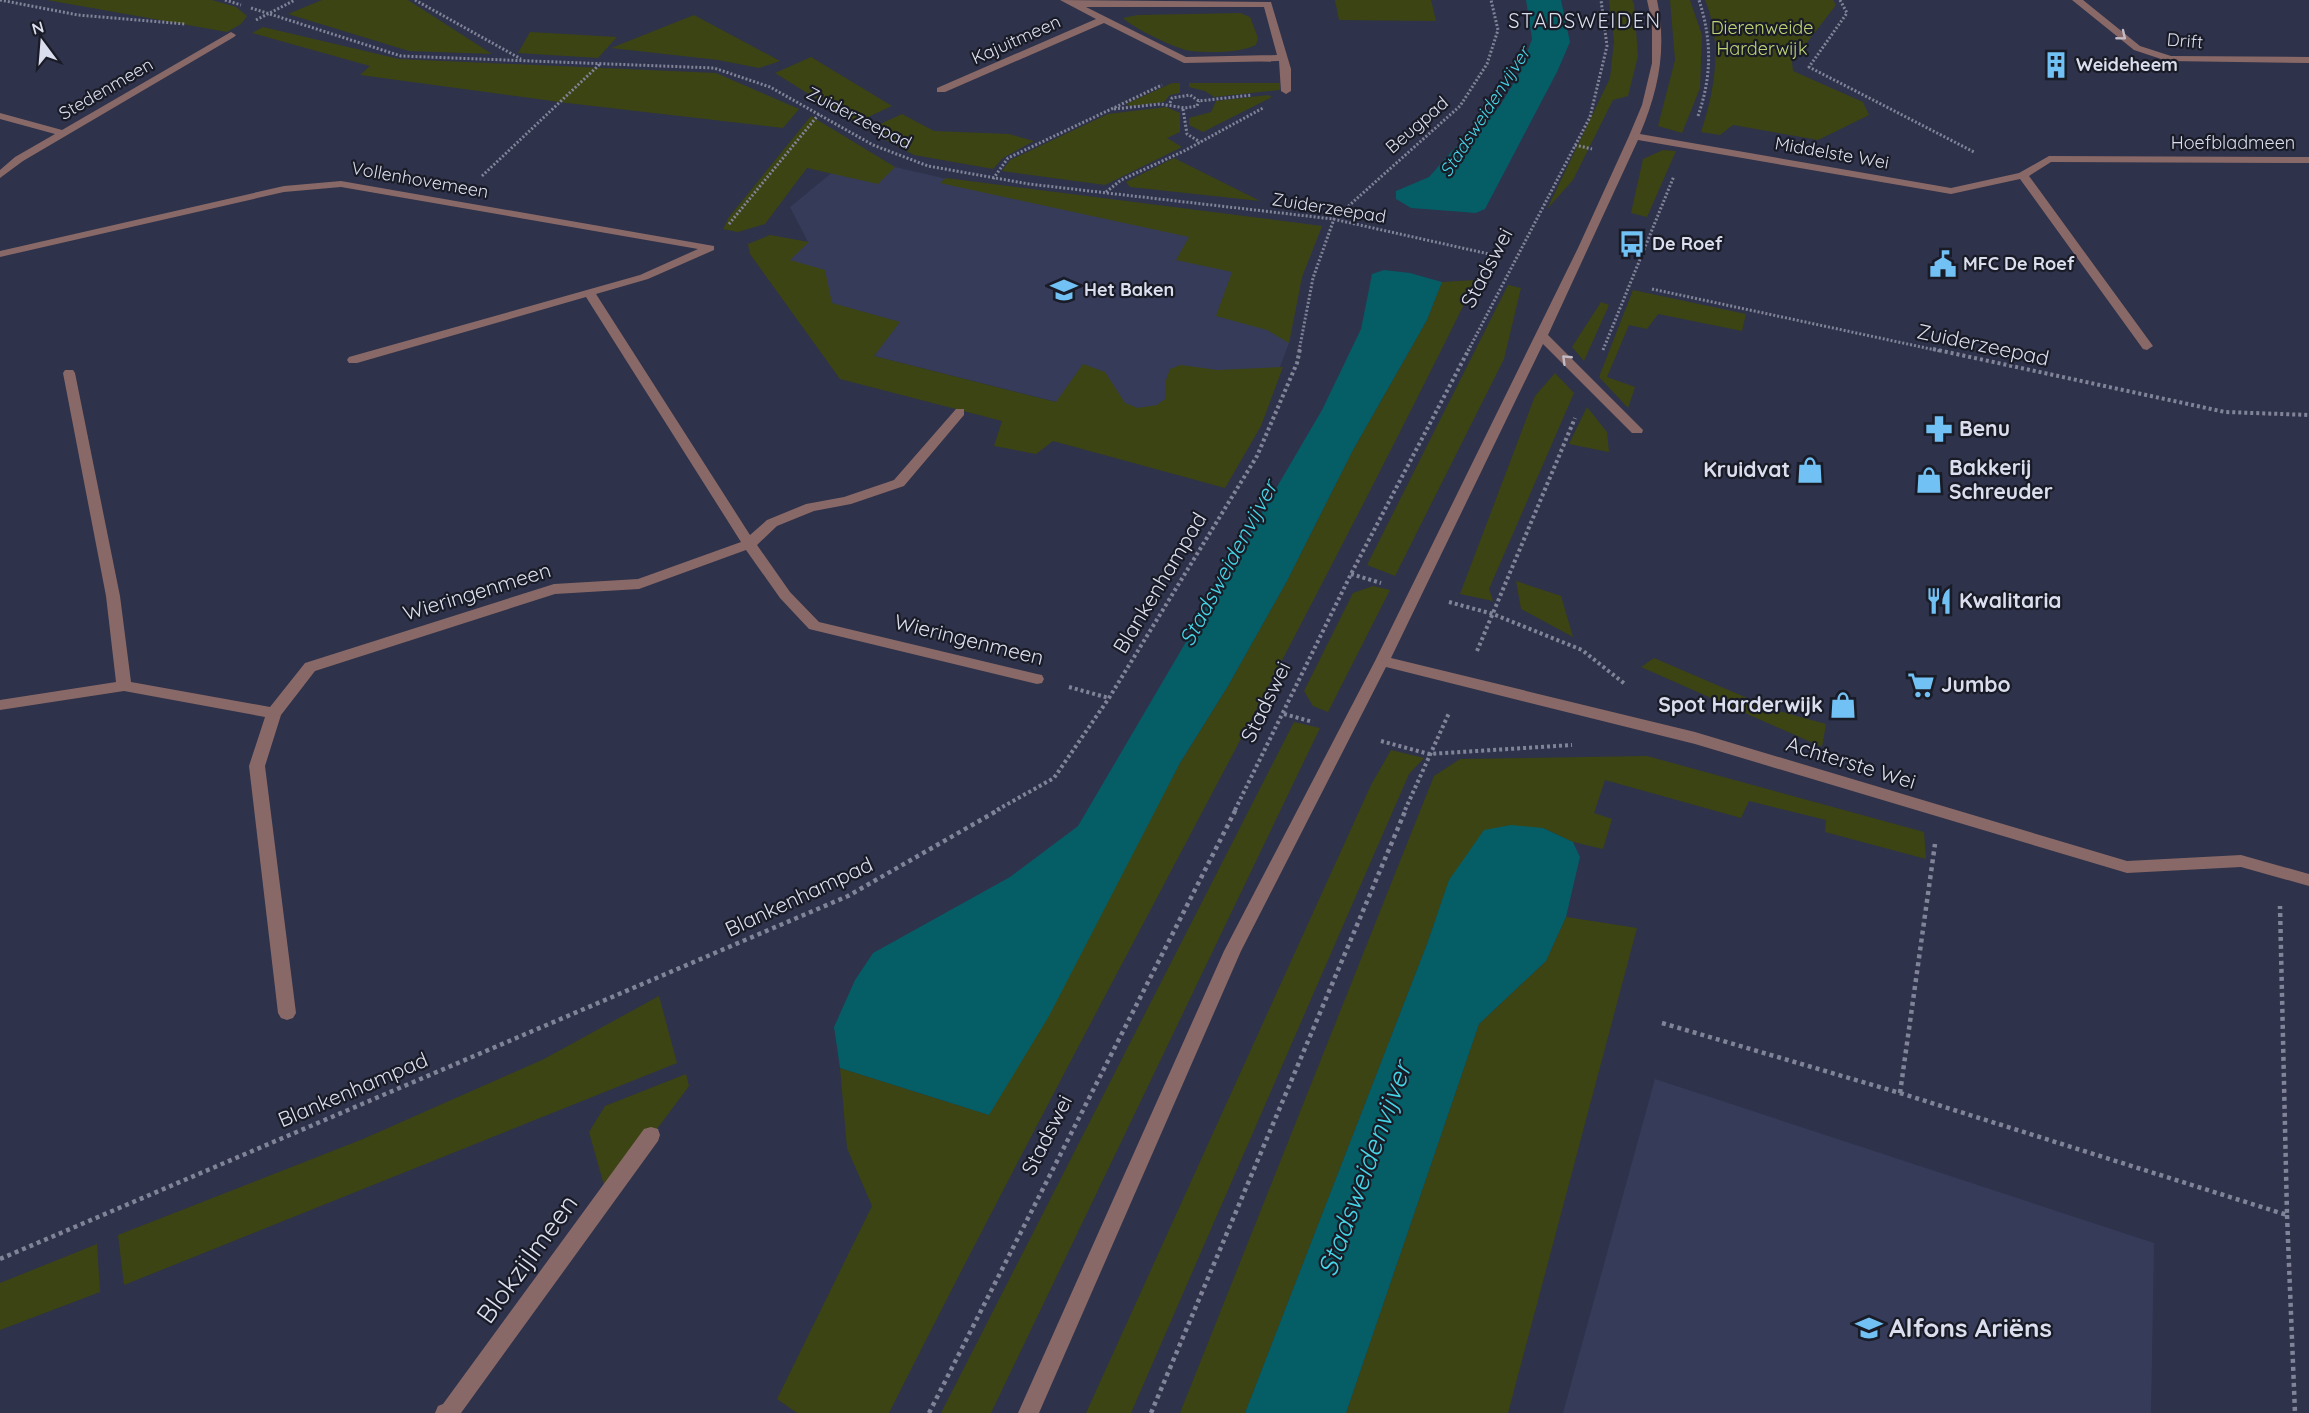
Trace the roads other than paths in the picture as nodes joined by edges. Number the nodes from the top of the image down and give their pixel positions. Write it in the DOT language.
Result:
graph roads {
  1 [pos="1065,0"];
  2 [pos="1652,0"];
  3 [pos="2076,0"];
  4 [pos="1074,4"];
  5 [pos="1103,20"];
  6 [pos="231,35"];
  7 [pos="1282,58"];
  8 [pos="2309,60"];
  9 [pos="941,90"];
  10 [pos="1286,91"];
  11 [pos="0,116"];
  12 [pos="63,133"];
  13 [pos="1634,136"];
  14 [pos="2156,159"];
  15 [pos="2309,160"];
  16 [pos="0,175"];
  17 [pos="2023,175"];
  18 [pos="0,254"];
  19 [pos="589,293"];
  20 [pos="1541,335"];
  21 [pos="2147,346"];
  22 [pos="353,360"];
  23 [pos="69,373"];
  24 [pos="960,412"];
  25 [pos="1637,430"];
  26 [pos="749,544"];
  27 [pos="1382,661"];
  28 [pos="1037,679"];
  29 [pos="124,686"];
  30 [pos="0,705"];
  31 [pos="274,713"];
  32 [pos="2309,879"];
  33 [pos="287,1013"];
  34 [pos="651,1135"];
  35 [pos="445,1413"];
  36 [pos="1028,1413"];
  1 -- 4 [label="street, Kajuitmeen"];
  2 -- 13 [label="street"];
  3 -- 8 [label="street, Drift, one-way"];
  4 -- 5 [label="street, Kajuitmeen"];
  4 -- 7 [label="street, Kajuitmeen"];
  5 -- 7 [label="street, Kajuitmeen"];
  5 -- 9 [label="street, Kajuitmeen"];
  6 -- 12 [label="street, Stedenmeen"];
  7 -- 10 [label="street, Kajuitmeen"];
  11 -- 12 [label="street"];
  12 -- 16 [label="street, Stedenmeen"];
  13 -- 17 [label="street, Middelste Wei"];
  13 -- 20 [label="street"];
  14 -- 15 [label="street, Hoefbladmeen"];
  14 -- 17 [label="street, Middelste Wei"];
  17 -- 21 [label="street"];
  18 -- 19 [label="street, Vollenhovemeen"];
  19 -- 22 [label="street"];
  19 -- 26 [label="street"];
  25 -- 20 [label="street, one-way"];
  20 -- 27 [label="street"];
  23 -- 29 [label="street"];
  24 -- 26 [label="street, Wieringenmeen"];
  26 -- 28 [label="street, Wieringenmeen"];
  26 -- 31 [label="street, Wieringenmeen"];
  27 -- 32 [label="street, Achterste Wei"];
  27 -- 36 [label="street"];
  29 -- 30 [label="street"];
  29 -- 31 [label="street"];
  31 -- 33 [label="street, Wieringenmeen"];
  34 -- 35 [label="street, Blokzijlmeen"];
}
